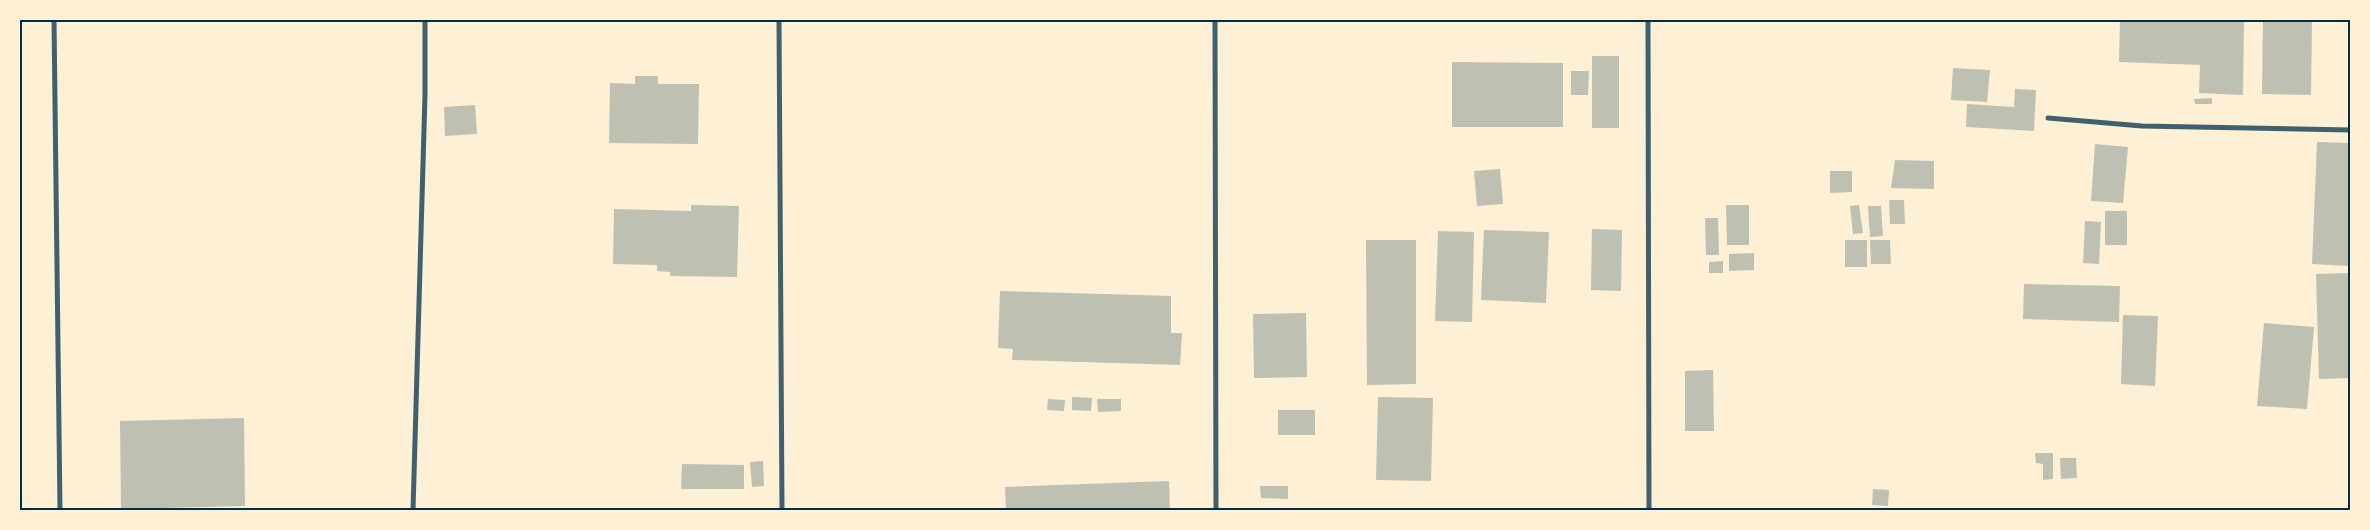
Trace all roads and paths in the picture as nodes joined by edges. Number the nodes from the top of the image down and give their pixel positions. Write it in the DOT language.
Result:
graph roads {
  1 [pos="54,20"];
  2 [pos="425,20"];
  3 [pos="779,20"];
  4 [pos="1215,20"];
  5 [pos="1648,20"];
  6 [pos="2048,118"];
  7 [pos="2350,130"];
  8 [pos="60,510"];
  9 [pos="414,510"];
  10 [pos="782,510"];
  11 [pos="1216,510"];
  12 [pos="1649,510"];
  1 -- 8 [label="street"];
  2 -- 9 [label="street"];
  3 -- 10 [label="street"];
  4 -- 11 [label="street"];
  5 -- 12 [label="street"];
  6 -- 7 [label="street"];
}
